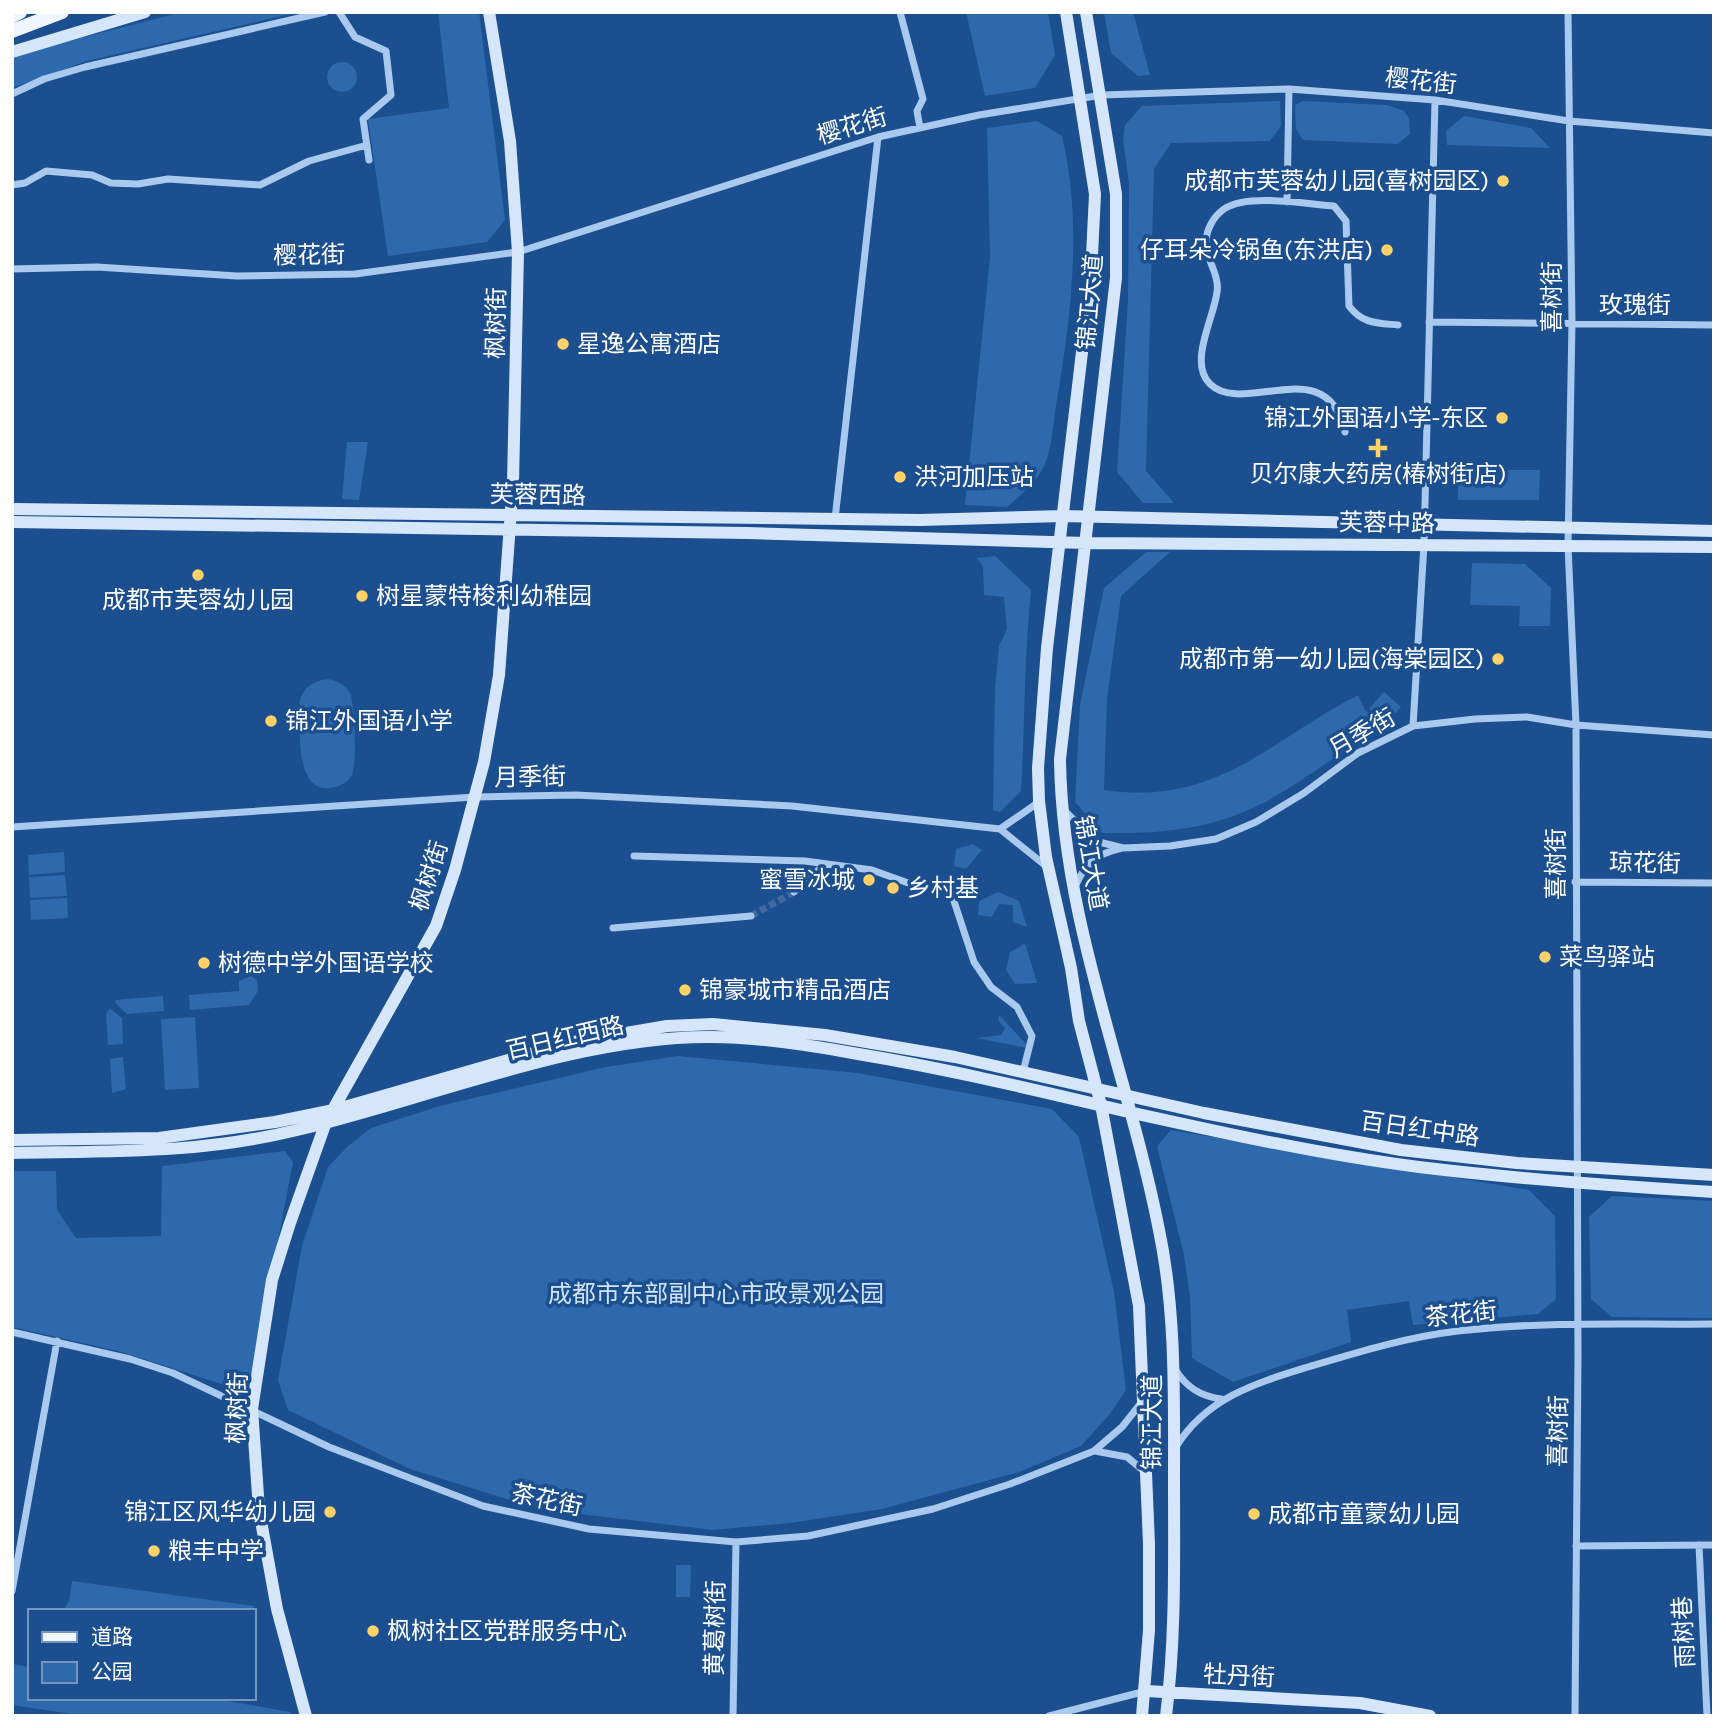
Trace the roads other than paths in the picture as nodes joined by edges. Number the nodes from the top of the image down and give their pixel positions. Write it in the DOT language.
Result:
graph roads {
  1 [pos="20,12"];
  2 [pos="62,12"];
  3 [pos="145,12"];
  4 [pos="325,12"];
  5 [pos="340,12"];
  6 [pos="489,12"];
  7 [pos="900,12"];
  8 [pos="1066,12"];
  9 [pos="1086,12"];
  10 [pos="1567,12"];
  11 [pos="12,16"];
  12 [pos="12,31"];
  13 [pos="12,52"];
  14 [pos="1289,89"];
  15 [pos="12,94"];
  16 [pos="1102,95"];
  17 [pos="1080,97"];
  18 [pos="1435,100"];
  19 [pos="1569,121"];
  20 [pos="920,128"];
  21 [pos="1714,133"];
  22 [pos="878,137"];
  23 [pos="367,145"];
  24 [pos="369,160"];
  25 [pos="12,185"];
  26 [pos="1287,202"];
  27 [pos="518,252"];
  28 [pos="12,269"];
  29 [pos="1429,322"];
  30 [pos="1572,324"];
  31 [pos="1398,325"];
  32 [pos="1714,325"];
  33 [pos="1345,432"];
  34 [pos="12,509"];
  35 [pos="510,515"];
  36 [pos="1063,516"];
  37 [pos="1089,516"];
  38 [pos="835,519"];
  39 [pos="12,522"];
  40 [pos="1424,525"];
  41 [pos="1569,529"];
  42 [pos="508,530"];
  43 [pos="1714,530"];
  44 [pos="1060,541"];
  45 [pos="1086,543"];
  46 [pos="1424,544"];
  47 [pos="1568,547"];
  48 [pos="1714,547"];
  49 [pos="1576,725"];
  50 [pos="1413,726"];
  51 [pos="1714,735"];
  52 [pos="475,797"];
  53 [pos="1039,801"];
  54 [pos="1060,808"];
  55 [pos="12,827"];
  56 [pos="1000,829"];
  57 [pos="1123,848"];
  58 [pos="634,856"];
  59 [pos="825,864"];
  60 [pos="1049,868"];
  61 [pos="1575,882"];
  62 [pos="1714,883"];
  63 [pos="1073,890"];
  64 [pos="794,892"];
  65 [pos="751,916"];
  66 [pos="613,928"];
  67 [pos="1023,1072"];
  68 [pos="1096,1088"];
  69 [pos="1124,1094"];
  70 [pos="1101,1105"];
  71 [pos="334,1110"];
  72 [pos="1129,1112"];
  73 [pos="326,1122"];
  74 [pos="12,1140"];
  75 [pos="12,1153"];
  76 [pos="1577,1167"];
  77 [pos="1714,1175"];
  78 [pos="1577,1183"];
  79 [pos="1714,1192"];
  80 [pos="1714,1324"];
  81 [pos="1578,1325"];
  82 [pos="12,1332"];
  83 [pos="57,1342"];
  84 [pos="1173,1366"];
  85 [pos="1143,1389"];
  86 [pos="1222,1399"];
  87 [pos="252,1409"];
  88 [pos="1094,1451"];
  89 [pos="1174,1451"];
  90 [pos="1147,1479"];
  91 [pos="736,1542"];
  92 [pos="1699,1545"];
  93 [pos="1714,1545"];
  94 [pos="1576,1546"];
  95 [pos="12,1591"];
  96 [pos="1146,1691"];
  97 [pos="1169,1693"];
  98 [pos="306,1716"];
  99 [pos="733,1716"];
  100 [pos="1049,1716"];
  101 [pos="1142,1716"];
  102 [pos="1166,1716"];
  103 [pos="1430,1716"];
  104 [pos="1575,1716"];
  105 [pos="1707,1716"];
  1 -- 11 [label="main road"];
  2 -- 12 [label="main road"];
  3 -- 13 [label="main road"];
  4 -- 15 [label="street"];
  5 -- 23 [label="street"];
  6 -- 27 [label="main road, 枫树街"];
  7 -- 20 [label="street"];
  8 -- 17 [label="main road, 锦江大道"];
  9 -- 16 [label="main road, 锦江大道"];
  10 -- 19 [label="street, 喜树街"];
  14 -- 16 [label="street, 樱花街"];
  14 -- 18 [label="street, 樱花街"];
  14 -- 26 [label="street"];
  16 -- 17 [label="street, 樱花街"];
  16 -- 37 [label="main road, 锦江大道"];
  17 -- 20 [label="street, 樱花街"];
  17 -- 36 [label="main road, 锦江大道"];
  18 -- 19 [label="street, 樱花街"];
  18 -- 29 [label="street"];
  19 -- 21 [label="street, 樱花街"];
  19 -- 30 [label="street, 喜树街"];
  20 -- 22 [label="street, 樱花街"];
  22 -- 27 [label="street, 樱花街"];
  22 -- 38 [label="street"];
  23 -- 24 [label="street"];
  23 -- 25 [label="street"];
  26 -- 31 [label="street"];
  26 -- 33 [label="street"];
  27 -- 28 [label="street, 樱花街"];
  27 -- 35 [label="main road, 枫树街"];
  29 -- 30 [label="street, 玫瑰街"];
  29 -- 40 [label="street"];
  30 -- 32 [label="street, 玫瑰街"];
  30 -- 41 [label="street, 喜树街"];
  34 -- 35 [label="main road, 芙蓉西路"];
  35 -- 38 [label="main road, 芙蓉西路"];
  35 -- 42 [label="main road, 枫树街"];
  36 -- 37 [label="main road, 芙蓉中路"];
  36 -- 38 [label="main road, 芙蓉西路"];
  36 -- 44 [label="main road, 锦江大道"];
  37 -- 40 [label="main road, 芙蓉中路"];
  37 -- 45 [label="main road, 锦江大道"];
  39 -- 42 [label="main road, 芙蓉西路"];
  40 -- 41 [label="main road, 芙蓉中路"];
  40 -- 46 [label="street"];
  41 -- 43 [label="main road, 芙蓉中路"];
  41 -- 47 [label="street, 喜树街"];
  42 -- 44 [label="main road, 芙蓉西路"];
  42 -- 52 [label="main road, 枫树街"];
  44 -- 45 [label="main road, 芙蓉中路"];
  44 -- 53 [label="main road, 锦江大道"];
  45 -- 46 [label="main road, 芙蓉中路"];
  45 -- 54 [label="main road, 锦江大道"];
  46 -- 47 [label="main road, 芙蓉中路"];
  46 -- 50 [label="street"];
  47 -- 48 [label="main road, 芙蓉中路"];
  47 -- 49 [label="street, 喜树街"];
  49 -- 50 [label="street, 月季街"];
  49 -- 51 [label="street, 月季街"];
  49 -- 61 [label="street, 喜树街"];
  50 -- 57 [label="street, 月季街"];
  52 -- 55 [label="street, 月季街"];
  52 -- 56 [label="street, 月季街"];
  52 -- 71 [label="main road, 枫树街"];
  53 -- 56 [label="street"];
  53 -- 60 [label="main road, 锦江大道"];
  54 -- 57 [label="street, 月季街"];
  54 -- 63 [label="main road, 锦江大道"];
  56 -- 60 [label="street"];
  57 -- 63 [label="street"];
  58 -- 59 [label="street"];
  59 -- 64 [label="street"];
  59 -- 67 [label="street"];
  60 -- 68 [label="main road, 锦江大道"];
  61 -- 62 [label="street, 琼花街"];
  61 -- 76 [label="street, 喜树街"];
  63 -- 69 [label="main road, 锦江大道"];
  65 -- 66 [label="street"];
  67 -- 68 [label="main road, 百日红西路"];
  67 -- 71 [label="main road, 百日红西路"];
  68 -- 69 [label="main road, 百日红西路"];
  68 -- 70 [label="main road, 锦江大道"];
  69 -- 72 [label="main road, 锦江大道"];
  69 -- 76 [label="main road, 百日红中路"];
  70 -- 72 [label="main road, 百日红西路"];
  70 -- 73 [label="main road, 百日红西路"];
  70 -- 85 [label="main road, 锦江大道"];
  71 -- 73 [label="main road, 枫树街"];
  71 -- 74 [label="main road, 百日红西路"];
  72 -- 78 [label="main road, 百日红中路"];
  72 -- 84 [label="main road, 锦江大道"];
  73 -- 75 [label="main road, 百日红西路"];
  73 -- 87 [label="main road, 枫树街"];
  76 -- 77 [label="main road, 百日红中路"];
  76 -- 78 [label="street, 喜树街"];
  78 -- 79 [label="main road, 百日红中路"];
  78 -- 81 [label="street, 喜树街"];
  80 -- 81 [label="street, 茶花街"];
  81 -- 86 [label="street, 茶花街"];
  81 -- 94 [label="street, 喜树街"];
  82 -- 83 [label="street, 茶花街"];
  83 -- 87 [label="street, 茶花街"];
  83 -- 95 [label="street"];
  84 -- 86 [label="street"];
  84 -- 89 [label="main road, 锦江大道"];
  85 -- 88 [label="street, 茶花街"];
  85 -- 90 [label="main road, 锦江大道"];
  86 -- 89 [label="street, 茶花街"];
  87 -- 91 [label="street, 茶花街"];
  87 -- 98 [label="main road, 枫树街"];
  88 -- 90 [label="street"];
  88 -- 91 [label="street, 茶花街"];
  89 -- 97 [label="main road, 锦江大道"];
  90 -- 96 [label="main road, 锦江大道"];
  91 -- 99 [label="street, 黄葛树街"];
  92 -- 93 [label="street"];
  92 -- 94 [label="street"];
  92 -- 105 [label="street, 雨树巷"];
  94 -- 104 [label="street, 喜树街"];
  96 -- 97 [label="main road, 牡丹街"];
  96 -- 100 [label="street, 牡丹街"];
  96 -- 101 [label="main road, 锦江大道"];
  97 -- 102 [label="main road, 锦江大道"];
  97 -- 103 [label="main road, 牡丹街"];
}
